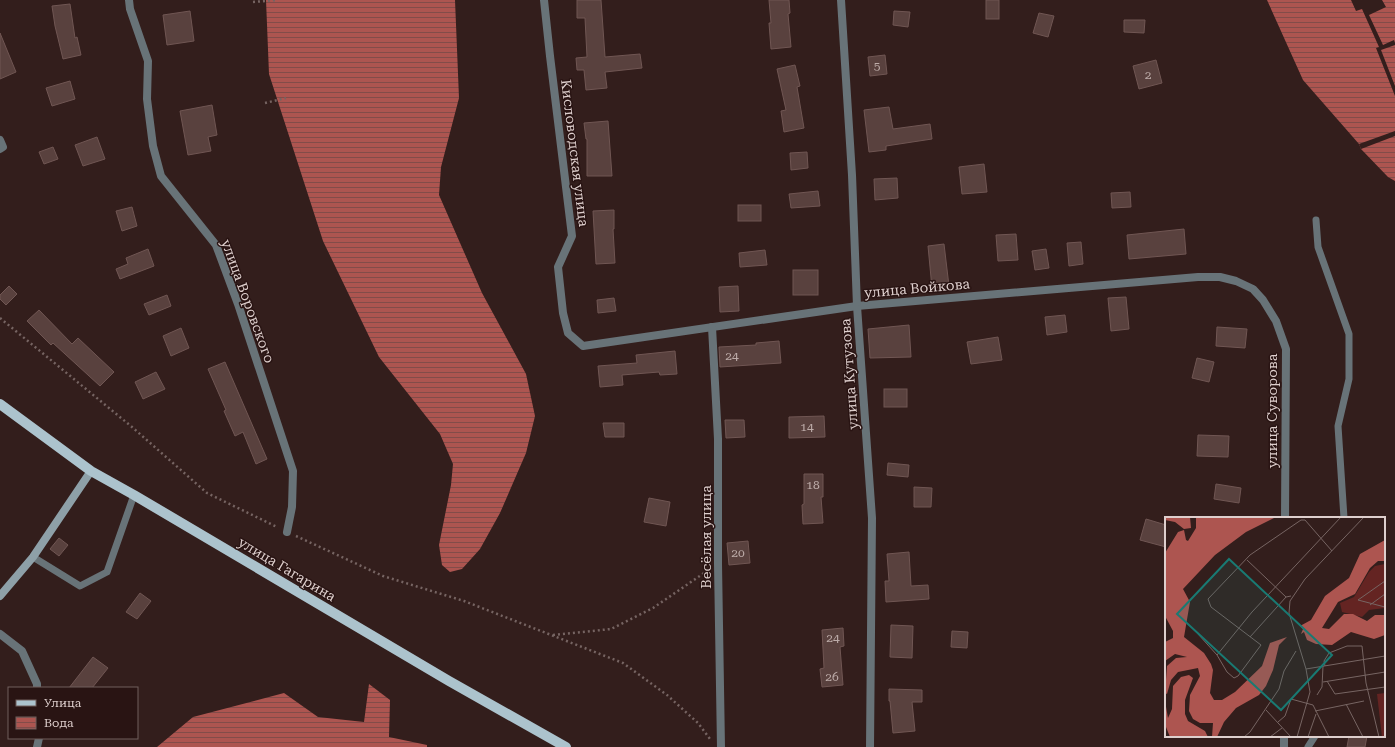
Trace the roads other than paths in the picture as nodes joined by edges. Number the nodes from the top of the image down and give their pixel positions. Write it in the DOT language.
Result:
graph roads {
  1 [pos="129,0"];
  2 [pos="544,0"];
  3 [pos="841,0"];
  4 [pos="1316,220"];
  5 [pos="1253,289"];
  6 [pos="857,306"];
  7 [pos="712,327"];
  8 [pos="583,346"];
  9 [pos="0,404"];
  10 [pos="91,471"];
  11 [pos="134,495"];
  12 [pos="1285,517"];
  13 [pos="1344,517"];
  14 [pos="287,532"];
  15 [pos="33,557"];
  16 [pos="0,596"];
  17 [pos="0,634"];
  18 [pos="38,687"];
  19 [pos="1314,737"];
  20 [pos="566,747"];
  21 [pos="721,747"];
  22 [pos="870,747"];
  23 [pos="1308,747"];
  1 -- 14 [label="street, улица Воровского"];
  2 -- 8 [label="street, Кисловодская улица"];
  3 -- 6 [label="street, улица Кутузова"];
  4 -- 13 [label="lane"];
  5 -- 6 [label="street, улица Войкова"];
  5 -- 12 [label="street, улица Суворова"];
  6 -- 7 [label="street, улица Войкова"];
  6 -- 22 [label="street, улица Кутузова"];
  7 -- 8 [label="street, улица Войкова"];
  7 -- 21 [label="street, Весёлая улица"];
  9 -- 10 [label="main road, улица Гагарина"];
  10 -- 11 [label="main road, улица Гагарина"];
  10 -- 15 [label="street"];
  11 -- 15 [label="lane"];
  11 -- 20 [label="main road, улица Гагарина"];
  15 -- 16 [label="street"];
  17 -- 18 [label="street"];
  19 -- 23 [label="lane"];
}
